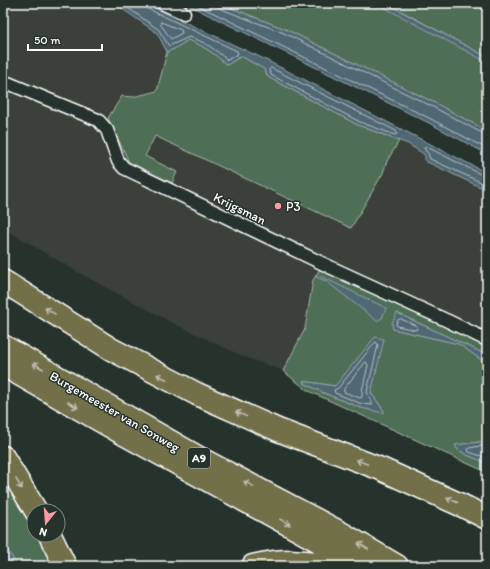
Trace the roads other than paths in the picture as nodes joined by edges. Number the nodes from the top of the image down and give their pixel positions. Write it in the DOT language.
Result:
graph roads {
  1 [pos="162,3"];
  2 [pos="184,13"];
  3 [pos="3,80"];
  4 [pos="3,281"];
  5 [pos="487,340"];
  6 [pos="3,346"];
  7 [pos="3,365"];
  8 [pos="3,458"];
  9 [pos="31,503"];
  10 [pos="487,518"];
  11 [pos="54,543"];
  12 [pos="65,566"];
  13 [pos="253,566"];
  14 [pos="333,566"];
  15 [pos="364,566"];
  16 [pos="397,566"];
  1 -- 2 [label="street"];
  3 -- 5 [label="street, Krijgsman"];
  10 -- 4 [label="highway, one-way"];
  16 -- 6 [label="highway, Burgemeester van Sonweg / A9, one-way"];
  7 -- 15 [label="highway, Burgemeester van Sonweg / A9, one-way"];
  8 -- 9 [label="highway, one-way"];
  11 -- 12 [label="highway"];
  13 -- 14 [label="highway"];
}
